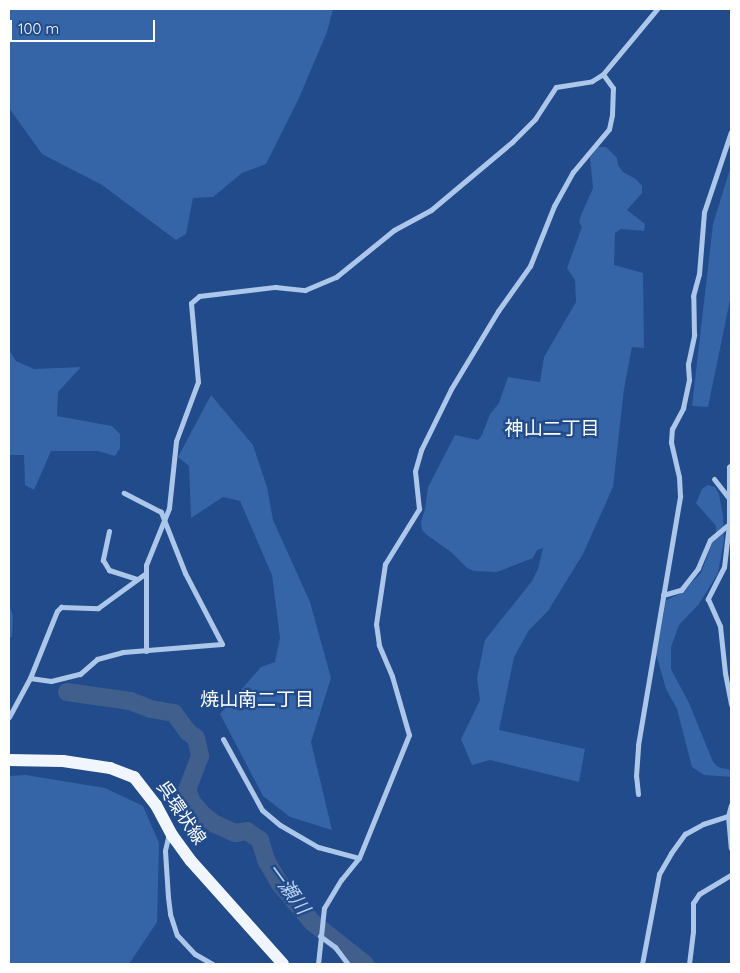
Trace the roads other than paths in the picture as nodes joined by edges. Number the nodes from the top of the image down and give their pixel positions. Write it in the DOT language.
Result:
graph roads {
  1 [pos="657,9"];
  2 [pos="603,74"];
  3 [pos="731,132"];
  4 [pos="731,465"];
  5 [pos="714,479"];
  6 [pos="124,493"];
  7 [pos="729,498"];
  8 [pos="164,521"];
  9 [pos="729,524"];
  10 [pos="109,531"];
  11 [pos="146,573"];
  12 [pos="137,579"];
  13 [pos="663,595"];
  14 [pos="146,652"];
  15 [pos="30,678"];
  16 [pos="731,704"];
  17 [pos="9,717"];
  18 [pos="223,739"];
  19 [pos="9,760"];
  20 [pos="638,794"];
  21 [pos="731,805"];
  22 [pos="730,815"];
  23 [pos="169,829"];
  24 [pos="731,848"];
  25 [pos="359,858"];
  26 [pos="731,875"];
  27 [pos="320,936"];
  28 [pos="212,964"];
  29 [pos="283,964"];
  30 [pos="318,964"];
  31 [pos="348,964"];
  32 [pos="642,964"];
  33 [pos="690,964"];
  1 -- 2 [label="street"];
  2 -- 8 [label="street"];
  2 -- 25 [label="street"];
  3 -- 13 [label="street"];
  4 -- 7 [label="street"];
  5 -- 7 [label="street"];
  6 -- 8 [label="street"];
  7 -- 9 [label="street"];
  8 -- 11 [label="street"];
  8 -- 14 [label="street"];
  9 -- 13 [label="street"];
  9 -- 16 [label="street"];
  10 -- 12 [label="street"];
  11 -- 12 [label="street"];
  11 -- 14 [label="street"];
  12 -- 15 [label="street"];
  13 -- 20 [label="street"];
  14 -- 15 [label="street"];
  15 -- 17 [label="street"];
  18 -- 25 [label="street"];
  19 -- 23 [label="main road, 呉環状線"];
  21 -- 22 [label="street"];
  22 -- 24 [label="street"];
  22 -- 32 [label="street"];
  23 -- 28 [label="street"];
  23 -- 29 [label="main road, 呉環状線"];
  25 -- 27 [label="street"];
  26 -- 33 [label="street"];
  27 -- 30 [label="street"];
  27 -- 31 [label="street"];
}
